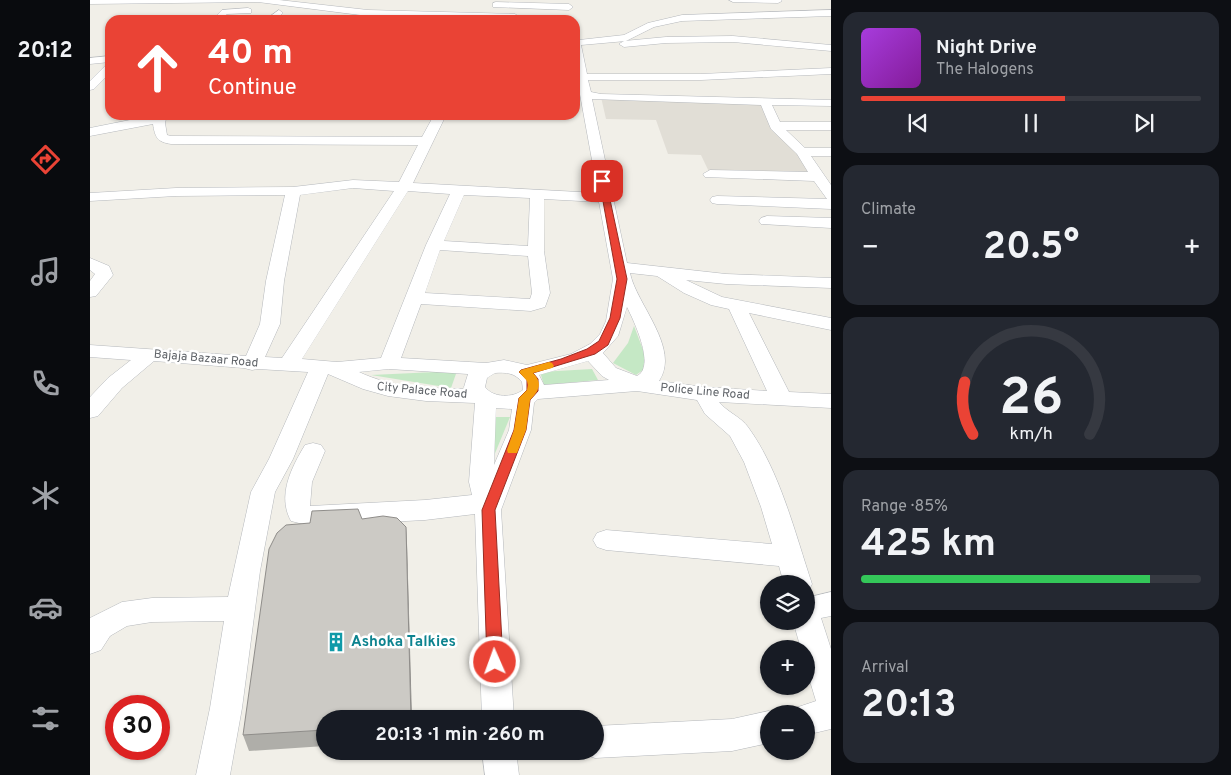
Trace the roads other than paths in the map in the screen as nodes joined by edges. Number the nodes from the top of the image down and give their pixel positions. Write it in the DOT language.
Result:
graph roads {
  1 [pos="252,0"];
  2 [pos="297,0"];
  3 [pos="331,0"];
  4 [pos="539,0"];
  5 [pos="175,1"];
  6 [pos="206,1"];
  7 [pos="219,1"];
  8 [pos="731,1"];
  9 [pos="790,1"];
  10 [pos="90,2"];
  11 [pos="143,3"];
  12 [pos="287,3"];
  13 [pos="384,3"];
  14 [pos="412,4"];
  15 [pos="490,5"];
  16 [pos="515,5"];
  17 [pos="312,6"];
  18 [pos="563,6"];
  19 [pos="691,8"];
  20 [pos="252,9"];
  21 [pos="368,13"];
  22 [pos="831,13"];
  23 [pos="222,15"];
  24 [pos="388,15"];
  25 [pos="409,15"];
  26 [pos="515,15"];
  27 [pos="659,23"];
  28 [pos="580,43"];
  29 [pos="580,43"];
  30 [pos="831,48"];
  31 [pos="105,60"];
  32 [pos="90,61"];
  33 [pos="580,64"];
  34 [pos="831,71"];
  35 [pos="105,72"];
  36 [pos="583,77"];
  37 [pos="105,84"];
  38 [pos="91,85"];
  39 [pos="585,94"];
  40 [pos="765,100"];
  41 [pos="831,103"];
  42 [pos="105,119"];
  43 [pos="146,120"];
  44 [pos="160,120"];
  45 [pos="438,120"];
  46 [pos="775,126"];
  47 [pos="831,126"];
  48 [pos="95,131"];
  49 [pos="428,141"];
  50 [pos="802,152"];
  51 [pos="831,152"];
  52 [pos="710,174"];
  53 [pos="404,186"];
  54 [pos="826,187"];
  55 [pos="459,189"];
  56 [pos="293,191"];
  57 [pos="537,195"];
  58 [pos="90,197"];
  59 [pos="606,198"];
  60 [pos="718,200"];
  61 [pos="770,202"];
  62 [pos="831,204"];
  63 [pos="831,223"];
  64 [pos="434,245"];
  65 [pos="536,251"];
  66 [pos="90,263"];
  67 [pos="654,269"];
  68 [pos="621,273"];
  69 [pos="767,281"];
  70 [pos="831,283"];
  71 [pos="90,292"];
  72 [pos="414,298"];
  73 [pos="736,305"];
  74 [pos="779,313"];
  75 [pos="831,324"];
  76 [pos="90,351"];
  77 [pos="591,352"];
  78 [pos="149,355"];
  79 [pos="388,363"];
  80 [pos="252,364"];
  81 [pos="288,365"];
  82 [pos="329,368"];
  83 [pos="486,369"];
  84 [pos="525,372"];
  85 [pos="637,384"];
  86 [pos="704,394"];
  87 [pos="528,396"];
  88 [pos="781,397"];
  89 [pos="484,398"];
  90 [pos="831,401"];
  91 [pos="90,412"];
  92 [pos="313,451"];
  93 [pos="488,507"];
  94 [pos="606,540"];
  95 [pos="790,556"];
  96 [pos="795,575"];
  97 [pos="831,604"];
  98 [pos="815,608"];
  99 [pos="240,609"];
  100 [pos="813,630"];
  101 [pos="90,641"];
  102 [pos="824,654"];
  103 [pos="831,699"];
  104 [pos="498,710"];
  105 [pos="831,714"];
  106 [pos="815,717"];
  107 [pos="760,729"];
  108 [pos="604,742"];
  109 [pos="500,760"];
  110 [pos="214,775"];
  111 [pos="502,775"];
  1 -- 12 [label="street"];
  1 -- 20 [label="street"];
  2 -- 12 [label="street"];
  3 -- 17 [label="street"];
  4 -- 16 [label="street"];
  5 -- 6 [label="street"];
  5 -- 11 [label="street"];
  6 -- 7 [label="street"];
  7 -- 20 [label="street"];
  8 -- 9 [label="street"];
  10 -- 11 [label="street"];
  12 -- 17 [label="street"];
  13 -- 21 [label="street"];
  14 -- 25 [label="street"];
  15 -- 16 [label="street"];
  16 -- 18 [label="street"];
  16 -- 26 [label="street"];
  17 -- 20 [label="street"];
  17 -- 21 [label="street"];
  19 -- 27 [label="street"];
  20 -- 23 [label="street"];
  21 -- 24 [label="street"];
  22 -- 27 [label="street"];
  27 -- 28 [label="street"];
  29 -- 30 [label="street"];
  31 -- 32 [label="street"];
  33 -- 36 [label="street"];
  34 -- 36 [label="street"];
  35 -- 38 [label="street"];
  36 -- 39 [label="street"];
  37 -- 38 [label="street"];
  39 -- 40 [label="street"];
  39 -- 59 [label="street"];
  40 -- 41 [label="street"];
  40 -- 46 [label="street"];
  42 -- 48 [label="street"];
  43 -- 48 [label="street"];
  44 -- 49 [label="street"];
  45 -- 49 [label="street"];
  46 -- 47 [label="street"];
  46 -- 50 [label="street"];
  49 -- 53 [label="street"];
  50 -- 51 [label="street"];
  50 -- 54 [label="street"];
  52 -- 54 [label="street"];
  53 -- 55 [label="street"];
  53 -- 56 [label="street"];
  53 -- 81 [label="street"];
  55 -- 57 [label="street"];
  55 -- 64 [label="street"];
  56 -- 58 [label="street"];
  56 -- 80 [label="street"];
  57 -- 59 [label="street"];
  57 -- 65 [label="street"];
  59 -- 68 [label="street"];
  60 -- 61 [label="street"];
  61 -- 62 [label="street"];
  61 -- 63 [label="street"];
  64 -- 65 [label="street"];
  64 -- 72 [label="street"];
  65 -- 72 [label="street"];
  66 -- 71 [label="street"];
  67 -- 68 [label="street"];
  67 -- 69 [label="street"];
  67 -- 73 [label="street"];
  68 -- 77 [label="street"];
  68 -- 85 [label="street"];
  69 -- 70 [label="street"];
  69 -- 74 [label="street"];
  72 -- 79 [label="street"];
  73 -- 74 [label="street"];
  73 -- 88 [label="street"];
  74 -- 75 [label="street"];
  76 -- 78 [label="street, Bajaja Bazaar Road"];
  77 -- 84 [label="street"];
  77 -- 85 [label="street, Police Line Road"];
  78 -- 80 [label="street, Bajaja Bazaar Road"];
  78 -- 91 [label="street"];
  79 -- 82 [label="street, City Palace Road"];
  79 -- 83 [label="street, City Palace Road"];
  80 -- 81 [label="street, Bajaja Bazaar Road"];
  81 -- 82 [label="street, Bajaja Bazaar Road"];
  82 -- 89 [label="street, City Palace Road"];
  82 -- 99 [label="street"];
  83 -- 84 [label="street"];
  83 -- 89 [label="street"];
  84 -- 87 [label="street"];
  85 -- 86 [label="street, Police Line Road"];
  85 -- 87 [label="street"];
  86 -- 88 [label="street, Police Line Road"];
  86 -- 95 [label="street"];
  87 -- 89 [label="street"];
  87 -- 93 [label="street"];
  88 -- 90 [label="street, Police Line Road"];
  89 -- 93 [label="street"];
  92 -- 93 [label="street"];
  93 -- 104 [label="street"];
  94 -- 95 [label="street"];
  95 -- 96 [label="street"];
  97 -- 98 [label="street"];
  99 -- 101 [label="street"];
  99 -- 110 [label="street"];
  100 -- 102 [label="street"];
  102 -- 103 [label="street"];
  105 -- 106 [label="street"];
  107 -- 108 [label="street"];
  109 -- 111 [label="street"];
}
